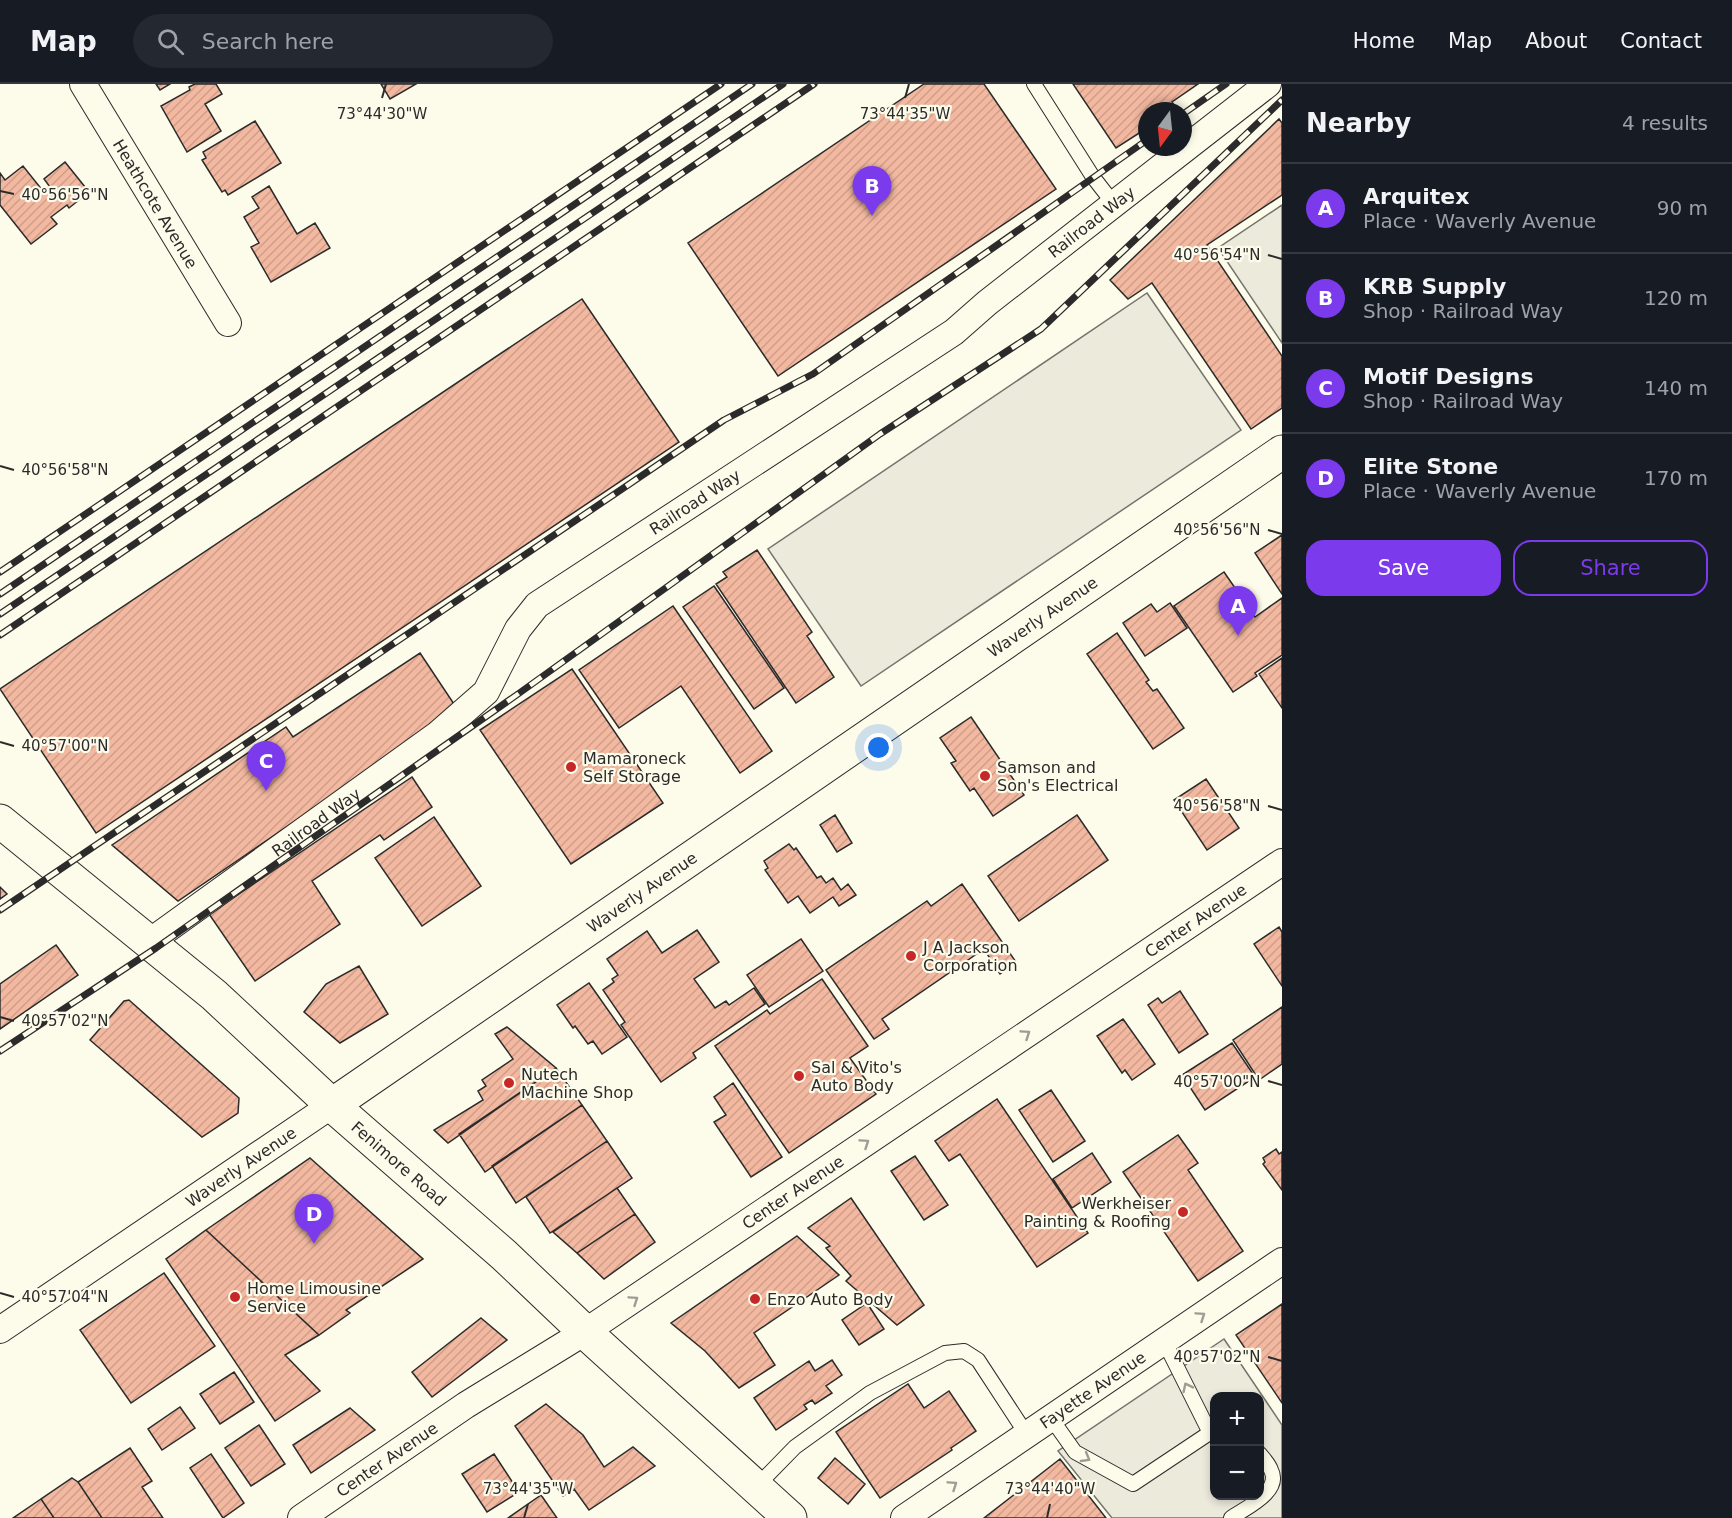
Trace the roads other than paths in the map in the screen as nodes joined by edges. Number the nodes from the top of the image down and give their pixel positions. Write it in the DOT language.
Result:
graph roads {
  1 [pos="82,84"];
  2 [pos="1034,84"];
  3 [pos="1268,84"];
  4 [pos="1114,204"];
  5 [pos="228,323"];
  6 [pos="1282,452"];
  7 [pos="0,821"];
  8 [pos="1282,862"];
  9 [pos="148,943"];
  10 [pos="332,1105"];
  11 [pos="1282,1261"];
  12 [pos="0,1330"];
  13 [pos="585,1332"];
  14 [pos="1164,1341"];
  15 [pos="1050,1418"];
  16 [pos="1210,1428"];
  17 [pos="1210,1433"];
  18 [pos="1027,1435"];
  19 [pos="1264,1460"];
  20 [pos="755,1487"];
  21 [pos="1264,1495"];
  22 [pos="1257,1500"];
  23 [pos="301,1518"];
  24 [pos="790,1518"];
  25 [pos="904,1518"];
  26 [pos="1231,1518"];
  1 -- 5 [label="street, Heathcote Avenue"];
  2 -- 4 [label="lane"];
  3 -- 4 [label="street, Railroad Way"];
  4 -- 9 [label="street, Railroad Way"];
  6 -- 10 [label="street, Waverly Avenue"];
  7 -- 9 [label="street, Fenimore Road"];
  13 -- 8 [label="street, Center Avenue, one-way"];
  9 -- 10 [label="street, Fenimore Road"];
  10 -- 12 [label="street, Waverly Avenue"];
  10 -- 13 [label="street, Fenimore Road"];
  14 -- 11 [label="street, Fayette Avenue, one-way"];
  13 -- 20 [label="street, Fenimore Road"];
  13 -- 23 [label="street, Center Avenue"];
  14 -- 15 [label="street, Fayette Avenue"];
  16 -- 14 [label="lane, one-way"];
  15 -- 17 [label="lane, one-way"];
  15 -- 18 [label="street, Fayette Avenue"];
  18 -- 20 [label="lane"];
  25 -- 18 [label="street, Fayette Avenue, one-way"];
  19 -- 21 [label="lane"];
  20 -- 24 [label="street, Fenimore Road"];
  22 -- 26 [label="lane"];
}
